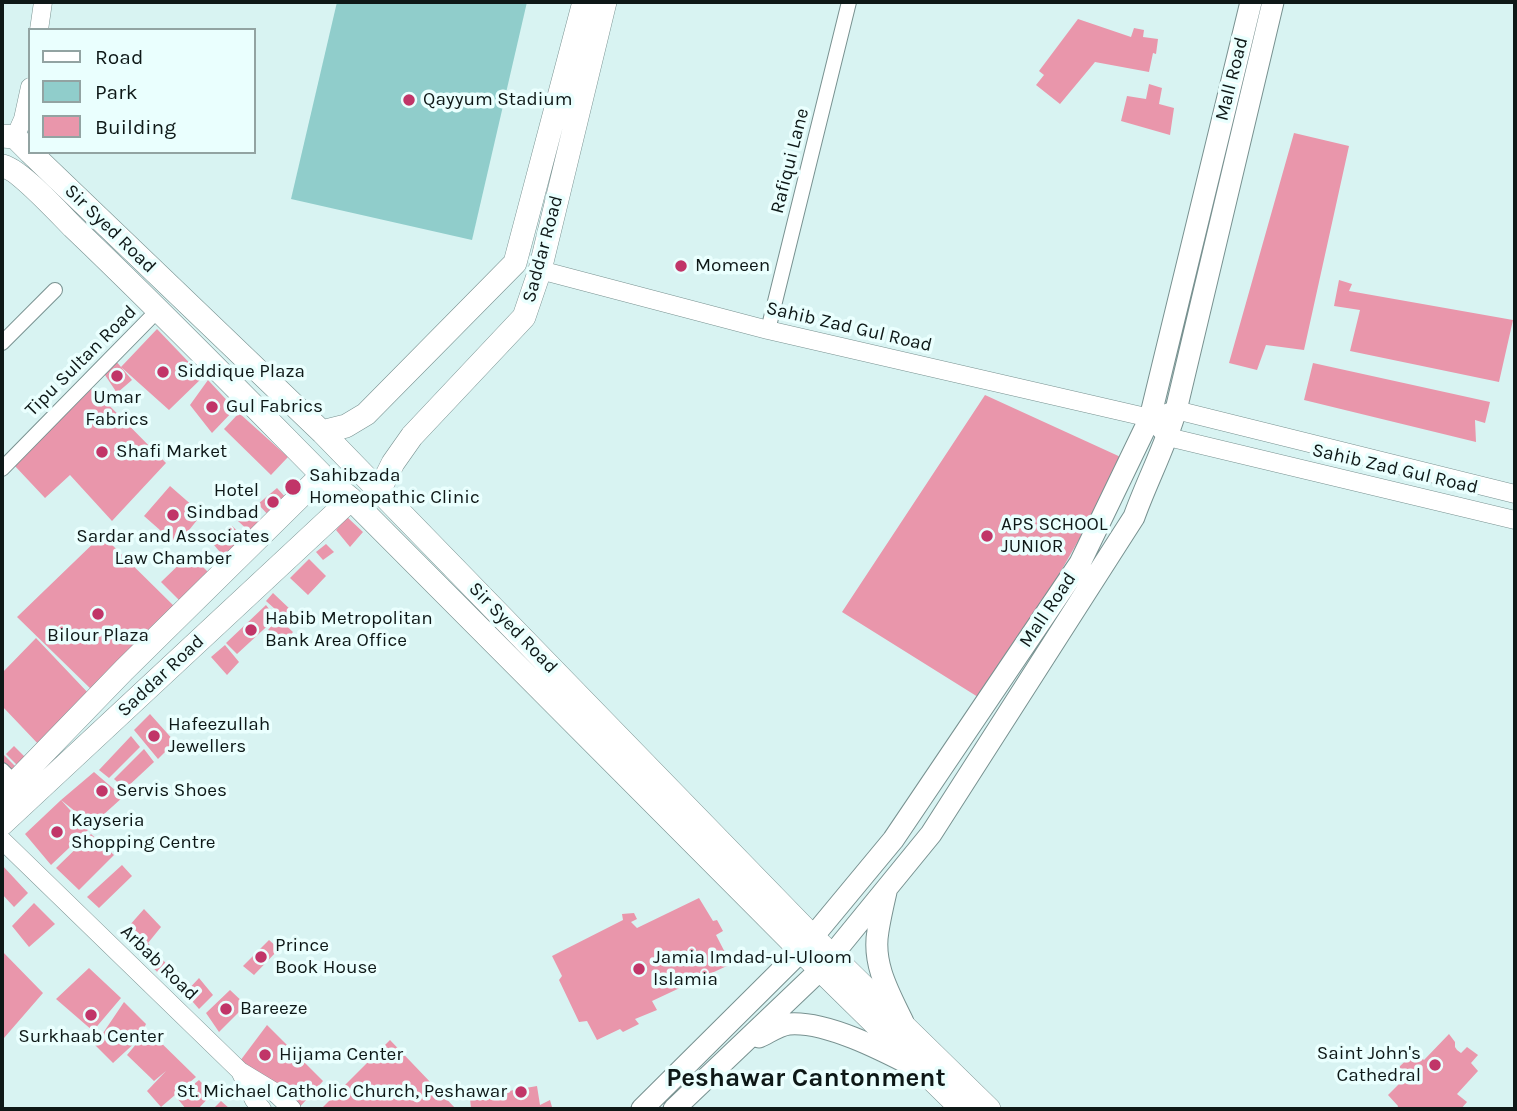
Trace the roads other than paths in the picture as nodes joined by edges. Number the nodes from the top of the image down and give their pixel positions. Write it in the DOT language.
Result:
graph roads {
  1 [pos="43,2"];
  2 [pos="584,2"];
  3 [pos="605,2"];
  4 [pos="849,2"];
  5 [pos="1251,2"];
  6 [pos="1273,2"];
  7 [pos="39,28"];
  8 [pos="28,96"];
  9 [pos="19,144"];
  10 [pos="29,154"];
  11 [pos="2,166"];
  12 [pos="540,270"];
  13 [pos="55,290"];
  14 [pos="159,309"];
  15 [pos="768,330"];
  16 [pos="2,343"];
  17 [pos="278,391"];
  18 [pos="1176,410"];
  19 [pos="258,411"];
  20 [pos="1150,418"];
  21 [pos="322,432"];
  22 [pos="1168,437"];
  23 [pos="2,469"];
  24 [pos="322,475"];
  25 [pos="379,491"];
  26 [pos="1515,494"];
  27 [pos="351,499"];
  28 [pos="1515,520"];
  29 [pos="545,678"];
  30 [pos="6,783"];
  31 [pos="2,824"];
  32 [pos="2,840"];
  33 [pos="888,887"];
  34 [pos="807,944"];
  35 [pos="826,962"];
  36 [pos="905,1027"];
  37 [pos="738,1048"];
  38 [pos="240,1071"];
  39 [pos="923,1071"];
  40 [pos="262,1109"];
  41 [pos="292,1109"];
  42 [pos="642,1109"];
  43 [pos="674,1109"];
  44 [pos="962,1109"];
  45 [pos="989,1109"];
  1 -- 7 [label="street"];
  2 -- 21 [label="main road, Saddar Road"];
  3 -- 12 [label="main road, Saddar Road"];
  4 -- 15 [label="street, Rafiqui Lane"];
  5 -- 20 [label="main road, Mall Road"];
  6 -- 18 [label="main road, Mall Road"];
  8 -- 9 [label="street"];
  10 -- 17 [label="main road, Sir Syed Road"];
  11 -- 14 [label="main road, Sir Syed Road"];
  12 -- 15 [label="street, Sahib Zad Gul Road"];
  12 -- 25 [label="main road, Saddar Road"];
  13 -- 16 [label="street"];
  14 -- 19 [label="main road, Sir Syed Road"];
  14 -- 23 [label="street, Tipu Sultan Road"];
  15 -- 20 [label="street, Sahib Zad Gul Road"];
  17 -- 19 [label="main road"];
  17 -- 21 [label="main road, Sir Syed Road"];
  18 -- 20 [label="street"];
  18 -- 22 [label="main road, Mall Road"];
  18 -- 26 [label="street, Sahib Zad Gul Road"];
  19 -- 24 [label="main road, Sir Syed Road"];
  20 -- 22 [label="street"];
  20 -- 34 [label="main road, Mall Road"];
  21 -- 25 [label="main road, Sir Syed Road"];
  22 -- 28 [label="street, Sahib Zad Gul Road"];
  22 -- 33 [label="main road, Mall Road"];
  24 -- 27 [label="main road, Sir Syed Road"];
  24 -- 30 [label="main road, Saddar Road"];
  25 -- 29 [label="main road, Sir Syed Road"];
  27 -- 29 [label="main road, Sir Syed Road"];
  27 -- 31 [label="main road, Saddar Road"];
  29 -- 34 [label="main road, Sir Syed Road"];
  32 -- 38 [label="street, Arbab Road"];
  33 -- 35 [label="main road, Mall Road"];
  33 -- 36 [label="main road"];
  34 -- 35 [label="main road, Sir Syed Road"];
  34 -- 42 [label="main road, Mall Road"];
  35 -- 36 [label="main road, Sir Syed Road"];
  35 -- 37 [label="main road, Mall Road"];
  35 -- 39 [label="main road, Sir Syed Road"];
  36 -- 45 [label="main road, Sir Syed Road"];
  37 -- 39 [label="main road"];
  37 -- 43 [label="main road, Mall Road"];
  38 -- 40 [label="street"];
  38 -- 41 [label="street, Arbab Road"];
  39 -- 44 [label="main road, Sir Syed Road"];
}
